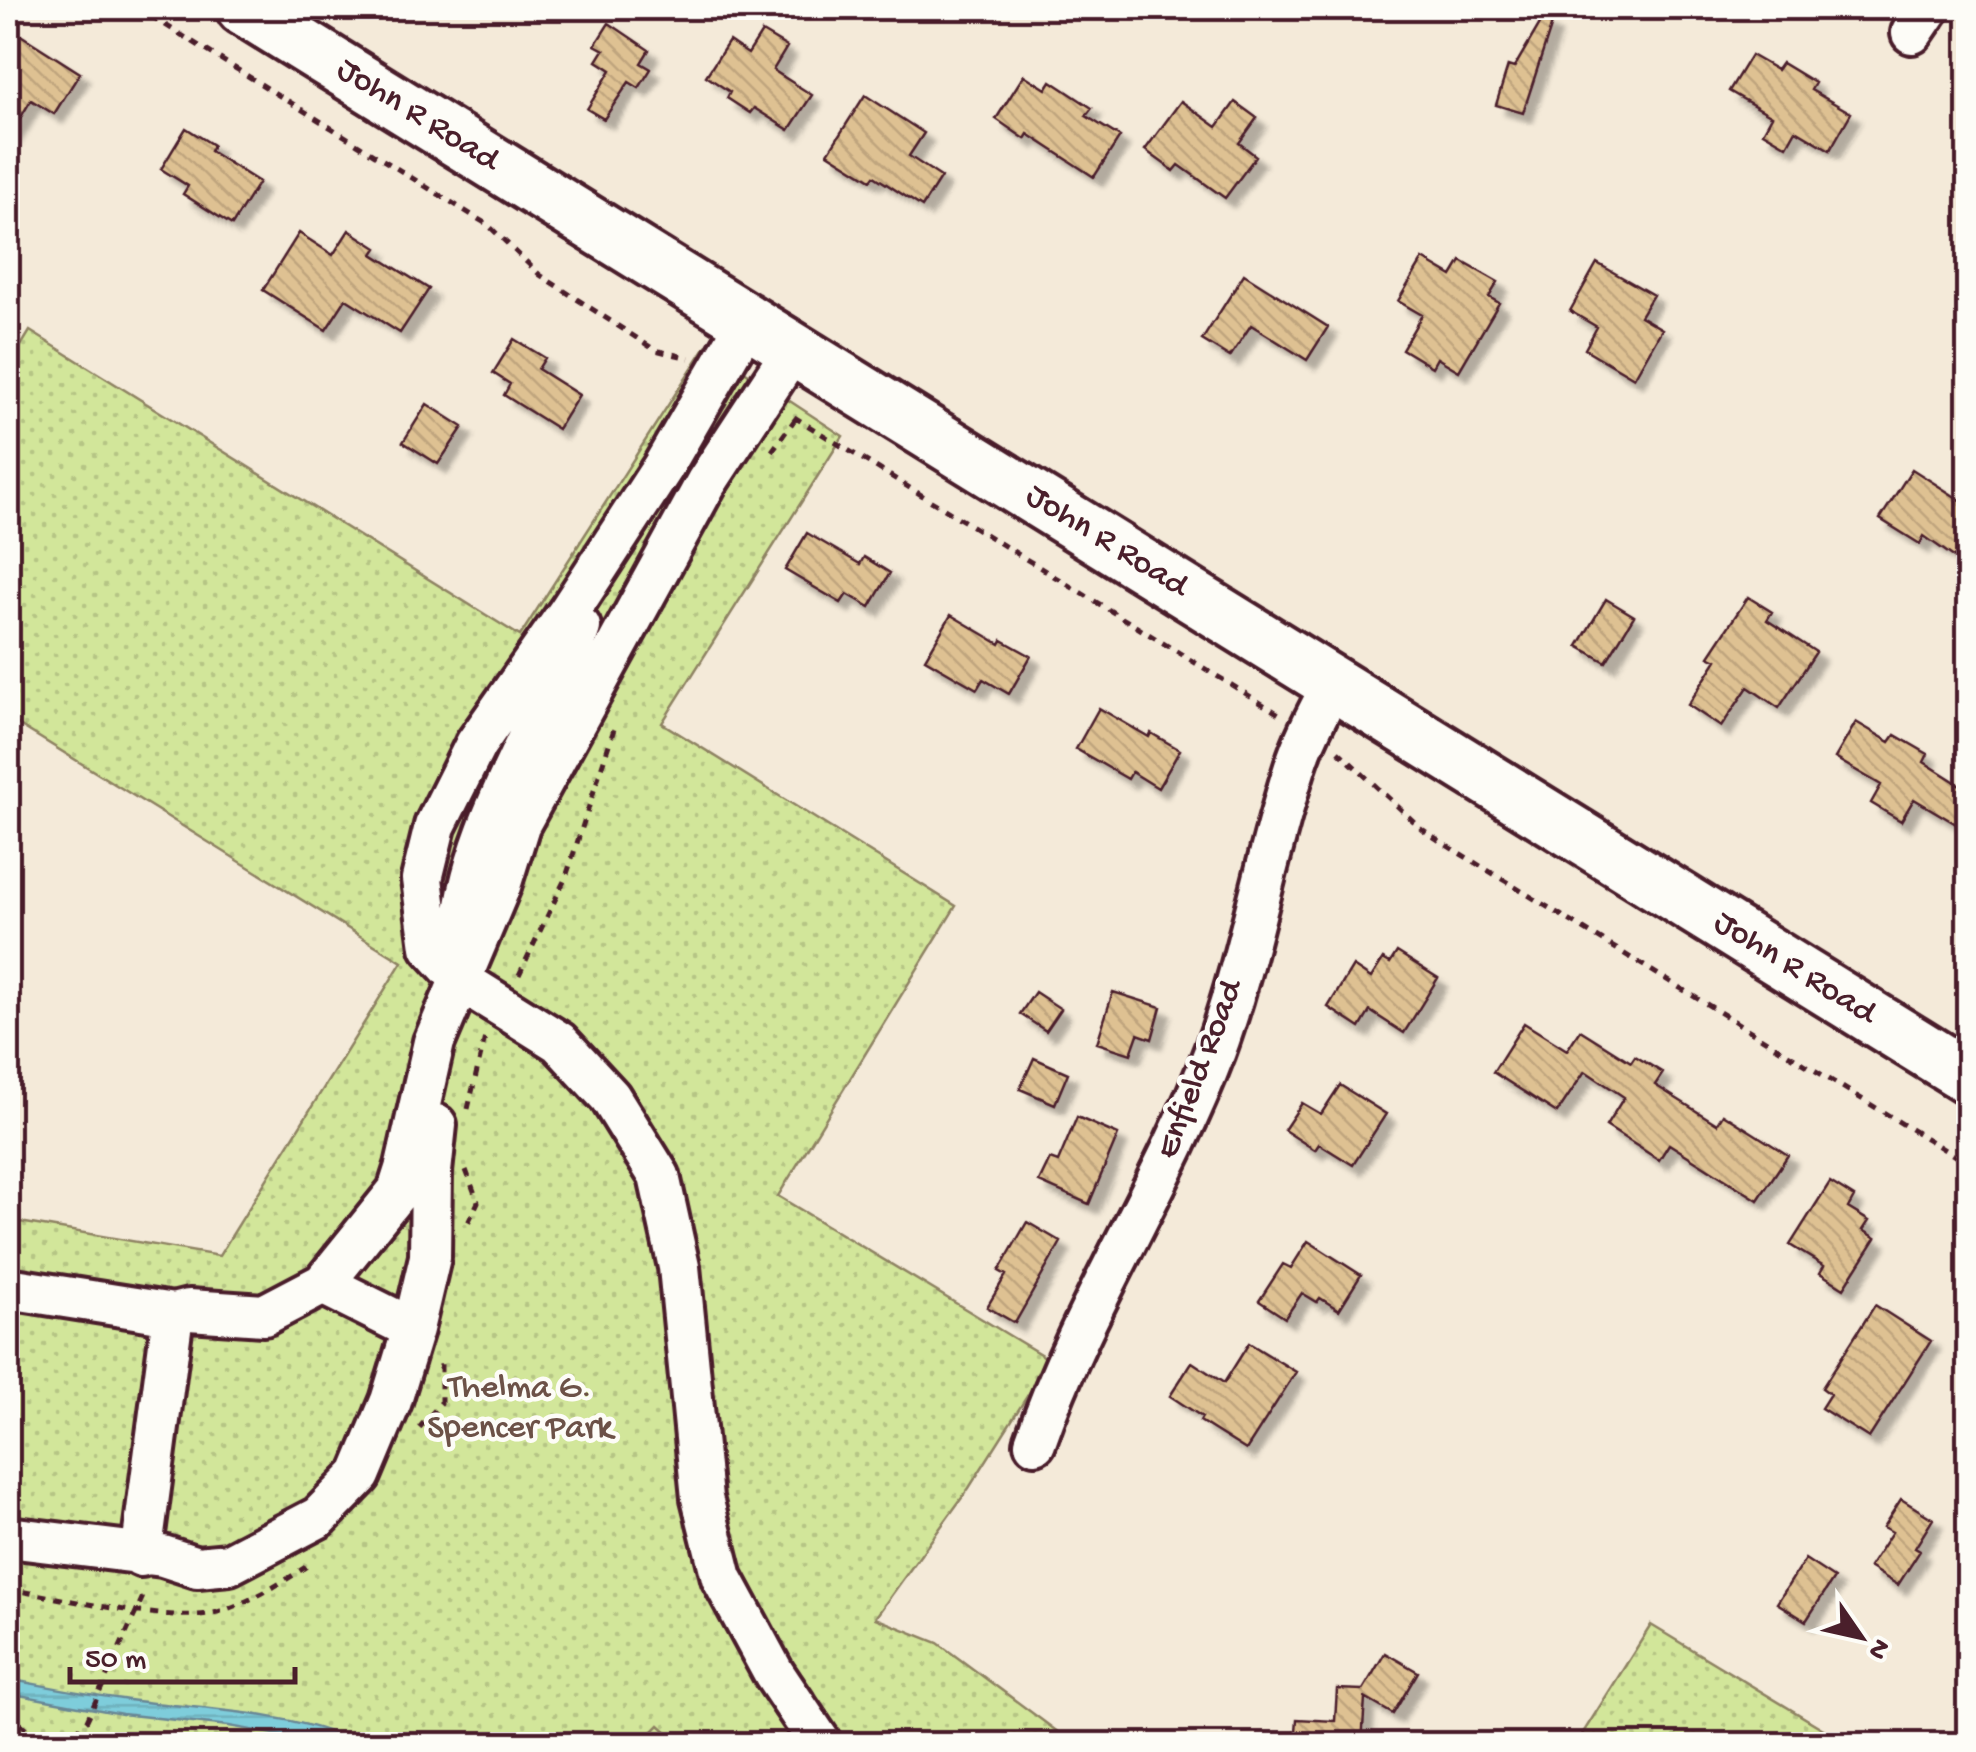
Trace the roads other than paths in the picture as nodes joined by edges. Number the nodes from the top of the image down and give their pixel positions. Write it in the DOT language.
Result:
graph roads {
  1 [pos="243,8"];
  2 [pos="747,322"];
  3 [pos="793,350"];
  4 [pos="594,572"];
  5 [pos="596,639"];
  6 [pos="1333,684"];
  7 [pos="427,859"];
  8 [pos="474,872"];
  9 [pos="462,982"];
  10 [pos="1968,1077"];
  11 [pos="323,1284"];
  12 [pos="8,1288"];
  13 [pos="173,1314"];
  14 [pos="413,1329"];
  15 [pos="1035,1443"];
  16 [pos="8,1538"];
  17 [pos="152,1556"];
  18 [pos="822,1744"];
  1 -- 2 [label="main road, John R Road"];
  2 -- 3 [label="main road, John R Road"];
  2 -- 4 [label="street"];
  3 -- 5 [label="street"];
  3 -- 6 [label="main road, John R Road"];
  4 -- 5 [label="street"];
  4 -- 7 [label="street"];
  5 -- 8 [label="street"];
  5 -- 9 [label="street"];
  6 -- 10 [label="main road, John R Road"];
  6 -- 15 [label="street, Enfield Road"];
  7 -- 8 [label="street"];
  7 -- 9 [label="street"];
  8 -- 9 [label="street"];
  9 -- 11 [label="street"];
  9 -- 14 [label="street"];
  9 -- 18 [label="street"];
  11 -- 13 [label="street"];
  11 -- 14 [label="street"];
  12 -- 13 [label="street"];
  13 -- 17 [label="street"];
  14 -- 17 [label="street"];
  16 -- 17 [label="street"];
}
